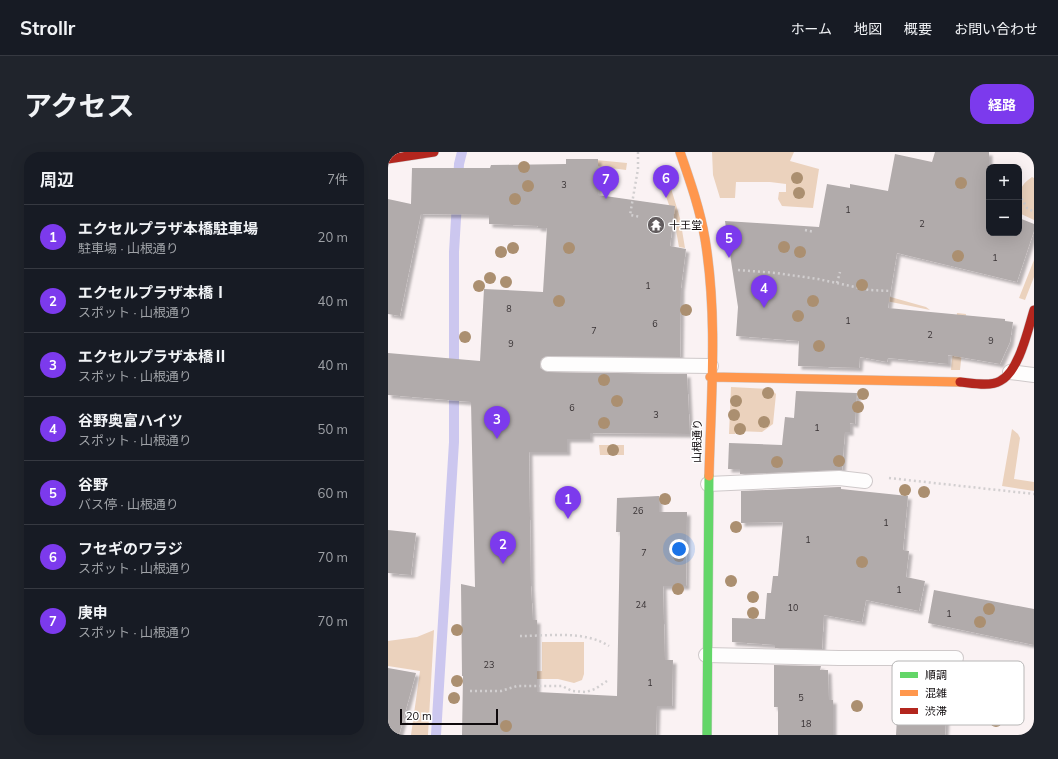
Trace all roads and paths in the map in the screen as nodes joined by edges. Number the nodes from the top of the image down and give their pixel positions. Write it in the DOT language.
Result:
graph roads {
  1 [pos="434,152"];
  2 [pos="638,152"];
  3 [pos="680,152"];
  4 [pos="388,159"];
  5 [pos="1022,199"];
  6 [pos="1034,212"];
  7 [pos="642,217"];
  8 [pos="805,230"];
  9 [pos="814,232"];
  10 [pos="710,272"];
  11 [pos="840,272"];
  12 [pos="837,283"];
  13 [pos="891,290"];
  14 [pos="1034,310"];
  15 [pos="548,364"];
  16 [pos="711,372"];
  17 [pos="1010,372"];
  18 [pos="1034,375"];
  19 [pos="865,481"];
  20 [pos="708,484"];
  21 [pos="1034,494"];
  22 [pos="520,636"];
  23 [pos="609,646"];
  24 [pos="706,655"];
  25 [pos="956,658"];
  26 [pos="608,681"];
  27 [pos="470,691"];
  28 [pos="707,735"];
  1 -- 4 [label="street"];
  2 -- 7 [label="path"];
  3 -- 10 [label="street, 山根通り"];
  5 -- 6 [label="path"];
  8 -- 9 [label="path"];
  10 -- 12 [label="path"];
  10 -- 16 [label="street, 山根通り"];
  11 -- 12 [label="path"];
  12 -- 13 [label="path"];
  14 -- 17 [label="street"];
  15 -- 16 [label="lane"];
  16 -- 17 [label="street"];
  16 -- 20 [label="street, 山根通り"];
  17 -- 18 [label="lane"];
  19 -- 20 [label="lane"];
  19 -- 21 [label="path"];
  20 -- 24 [label="street, 山根通り"];
  22 -- 23 [label="path"];
  24 -- 25 [label="lane"];
  24 -- 28 [label="street, 山根通り"];
  26 -- 27 [label="path"];
}
